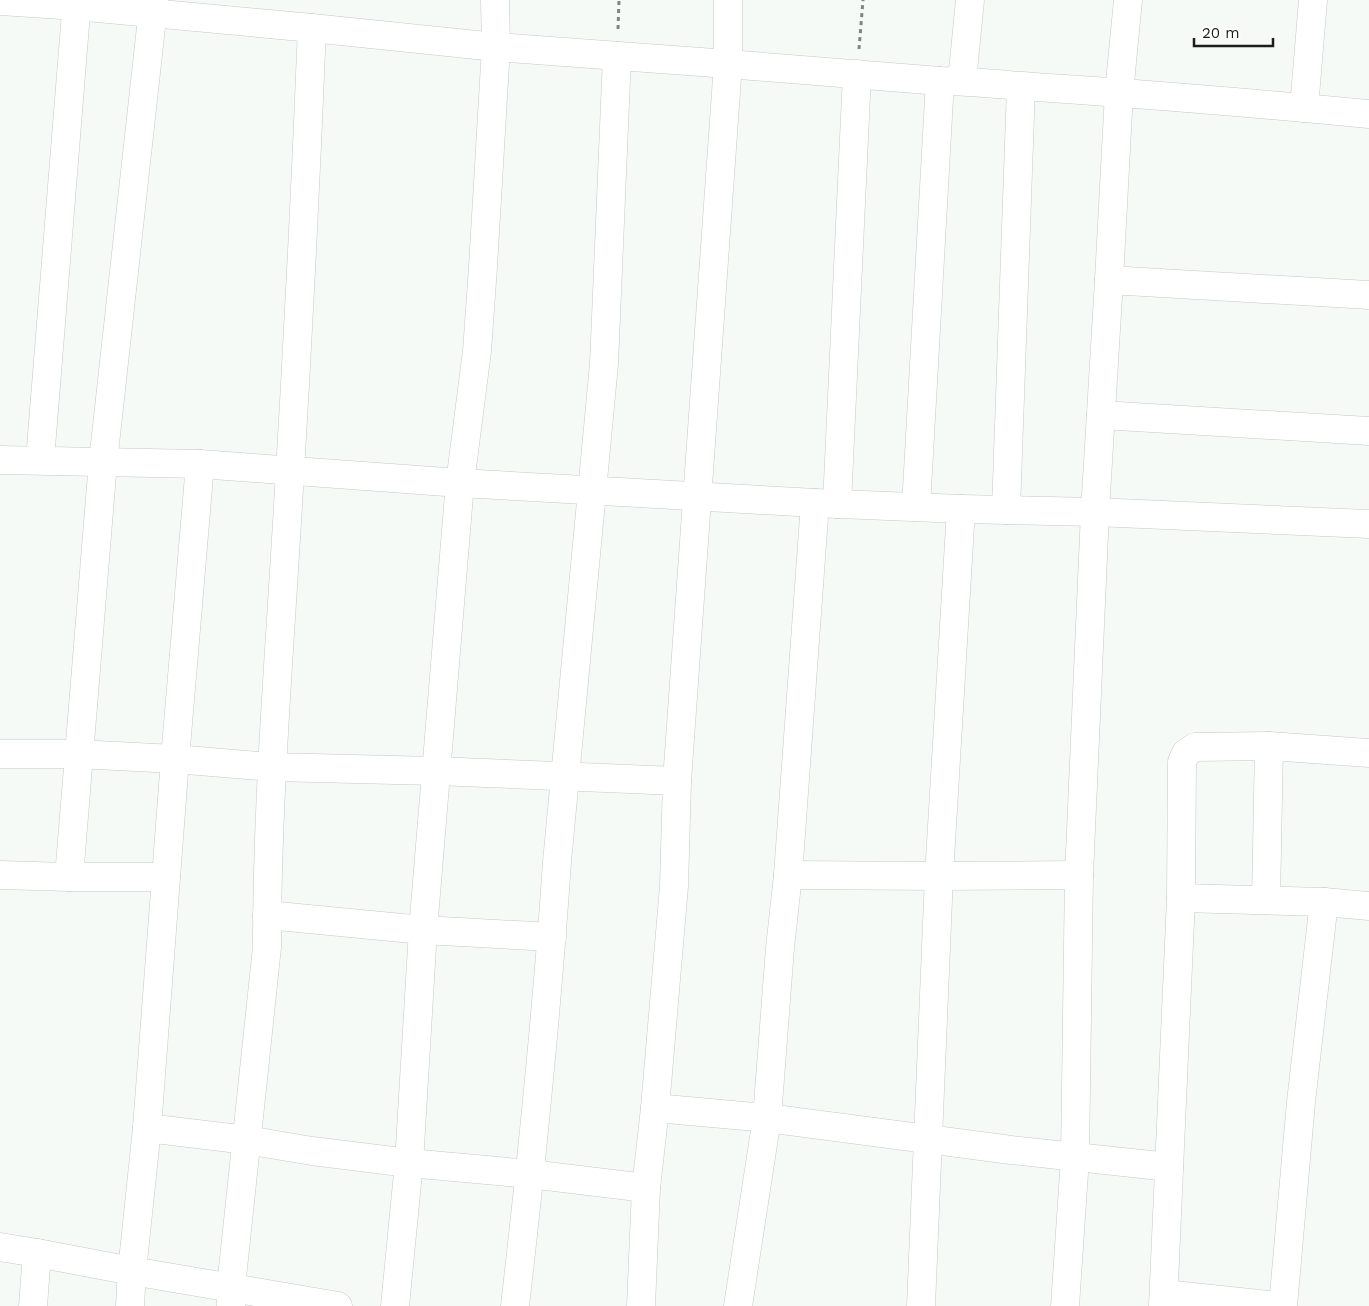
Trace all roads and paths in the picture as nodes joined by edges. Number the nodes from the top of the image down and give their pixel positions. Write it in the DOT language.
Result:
graph roads {
  1 [pos="495,0"];
  2 [pos="728,0"];
  3 [pos="863,0"];
  4 [pos="970,0"];
  5 [pos="1128,0"];
  6 [pos="1313,0"];
  7 [pos="0,1"];
  8 [pos="76,3"];
  9 [pos="154,7"];
  10 [pos="312,28"];
  11 [pos="496,47"];
  12 [pos="617,56"];
  13 [pos="728,64"];
  14 [pos="857,74"];
  15 [pos="951,81"];
  16 [pos="1022,87"];
  17 [pos="1119,93"];
  18 [pos="1304,108"];
  19 [pos="1369,114"];
  20 [pos="1109,280"];
  21 [pos="1369,295"];
  22 [pos="1101,415"];
  23 [pos="1369,431"];
  24 [pos="0,460"];
  25 [pos="40,460"];
  26 [pos="103,462"];
  27 [pos="200,464"];
  28 [pos="290,470"];
  29 [pos="460,483"];
  30 [pos="592,491"];
  31 [pos="696,497"];
  32 [pos="826,503"];
  33 [pos="916,507"];
  34 [pos="960,509"];
  35 [pos="1006,510"];
  36 [pos="1095,512"];
  37 [pos="1369,524"];
  38 [pos="1269,746"];
  39 [pos="1369,753"];
  40 [pos="0,754"];
  41 [pos="78,754"];
  42 [pos="175,759"];
  43 [pos="272,767"];
  44 [pos="436,771"];
  45 [pos="565,776"];
  46 [pos="677,781"];
  47 [pos="788,874"];
  48 [pos="1079,874"];
  49 [pos="0,875"];
  50 [pos="939,876"];
  51 [pos="69,877"];
  52 [pos="166,877"];
  53 [pos="1181,898"];
  54 [pos="1266,900"];
  55 [pos="1324,902"];
  56 [pos="1369,906"];
  57 [pos="267,915"];
  58 [pos="423,930"];
  59 [pos="552,937"];
  60 [pos="655,1108"];
  61 [pos="767,1118"];
  62 [pos="148,1128"];
  63 [pos="928,1139"];
  64 [pos="247,1140"];
  65 [pos="1076,1158"];
  66 [pos="409,1163"];
  67 [pos="1169,1167"];
  68 [pos="530,1174"];
  69 [pos="646,1188"];
  70 [pos="0,1247"];
  71 [pos="37,1253"];
  72 [pos="132,1270"];
  73 [pos="231,1297"];
  74 [pos="1164,1300"];
  75 [pos="33,1306"];
  76 [pos="130,1306"];
  77 [pos="338,1306"];
  78 [pos="395,1306"];
  79 [pos="515,1306"];
  80 [pos="641,1306"];
  81 [pos="738,1306"];
  82 [pos="921,1306"];
  83 [pos="1065,1306"];
  84 [pos="1279,1306"];
  85 [pos="1283,1306"];
  1 -- 11 [label="street"];
  2 -- 13 [label="street"];
  3 -- 14 [label="path"];
  4 -- 15 [label="street"];
  5 -- 17 [label="street"];
  6 -- 18 [label="street"];
  7 -- 8 [label="street"];
  8 -- 9 [label="street"];
  8 -- 25 [label="street"];
  9 -- 10 [label="street"];
  9 -- 26 [label="street"];
  10 -- 11 [label="street"];
  10 -- 28 [label="street"];
  11 -- 12 [label="street"];
  11 -- 29 [label="street"];
  12 -- 13 [label="street"];
  12 -- 30 [label="street"];
  13 -- 14 [label="street"];
  13 -- 31 [label="street"];
  14 -- 15 [label="street"];
  14 -- 32 [label="street"];
  15 -- 16 [label="street"];
  15 -- 33 [label="street"];
  16 -- 17 [label="street"];
  16 -- 35 [label="street"];
  17 -- 18 [label="street"];
  17 -- 20 [label="street"];
  18 -- 19 [label="street"];
  20 -- 21 [label="street"];
  20 -- 22 [label="street"];
  22 -- 23 [label="street"];
  22 -- 36 [label="street"];
  24 -- 25 [label="street"];
  25 -- 26 [label="street"];
  26 -- 27 [label="street"];
  26 -- 41 [label="street"];
  27 -- 28 [label="street"];
  27 -- 42 [label="street"];
  28 -- 29 [label="street"];
  28 -- 43 [label="street"];
  29 -- 30 [label="street"];
  29 -- 44 [label="street"];
  30 -- 31 [label="street"];
  30 -- 45 [label="street"];
  31 -- 32 [label="street"];
  31 -- 46 [label="street"];
  32 -- 33 [label="street"];
  32 -- 47 [label="street"];
  33 -- 34 [label="street"];
  34 -- 35 [label="street"];
  34 -- 50 [label="street"];
  35 -- 36 [label="street"];
  36 -- 37 [label="street"];
  36 -- 48 [label="street"];
  38 -- 39 [label="street"];
  38 -- 53 [label="street"];
  38 -- 54 [label="street"];
  40 -- 41 [label="street"];
  41 -- 42 [label="street"];
  41 -- 51 [label="street"];
  42 -- 43 [label="street"];
  42 -- 52 [label="street"];
  43 -- 44 [label="street"];
  43 -- 57 [label="street"];
  44 -- 45 [label="street"];
  44 -- 58 [label="street"];
  45 -- 46 [label="street"];
  45 -- 59 [label="street"];
  46 -- 60 [label="street"];
  47 -- 50 [label="street"];
  47 -- 61 [label="street"];
  48 -- 50 [label="street"];
  48 -- 65 [label="street"];
  49 -- 51 [label="street"];
  50 -- 63 [label="street"];
  51 -- 52 [label="street"];
  52 -- 62 [label="street"];
  53 -- 54 [label="street"];
  53 -- 67 [label="street"];
  54 -- 55 [label="street"];
  55 -- 56 [label="street"];
  55 -- 85 [label="street"];
  57 -- 58 [label="street"];
  57 -- 64 [label="street"];
  58 -- 59 [label="street"];
  58 -- 66 [label="street"];
  59 -- 68 [label="street"];
  60 -- 61 [label="street"];
  60 -- 69 [label="street"];
  61 -- 63 [label="street"];
  61 -- 81 [label="street"];
  62 -- 64 [label="street"];
  62 -- 72 [label="street"];
  63 -- 65 [label="street"];
  63 -- 82 [label="street"];
  64 -- 66 [label="street"];
  64 -- 73 [label="street"];
  65 -- 67 [label="street"];
  65 -- 83 [label="street"];
  66 -- 68 [label="street"];
  66 -- 78 [label="street"];
  67 -- 74 [label="street"];
  68 -- 69 [label="street"];
  68 -- 79 [label="street"];
  69 -- 80 [label="street"];
  70 -- 71 [label="street"];
  71 -- 72 [label="street"];
  71 -- 75 [label="street"];
  72 -- 73 [label="street"];
  72 -- 76 [label="street"];
  73 -- 77 [label="street"];
  74 -- 84 [label="street"];
}
